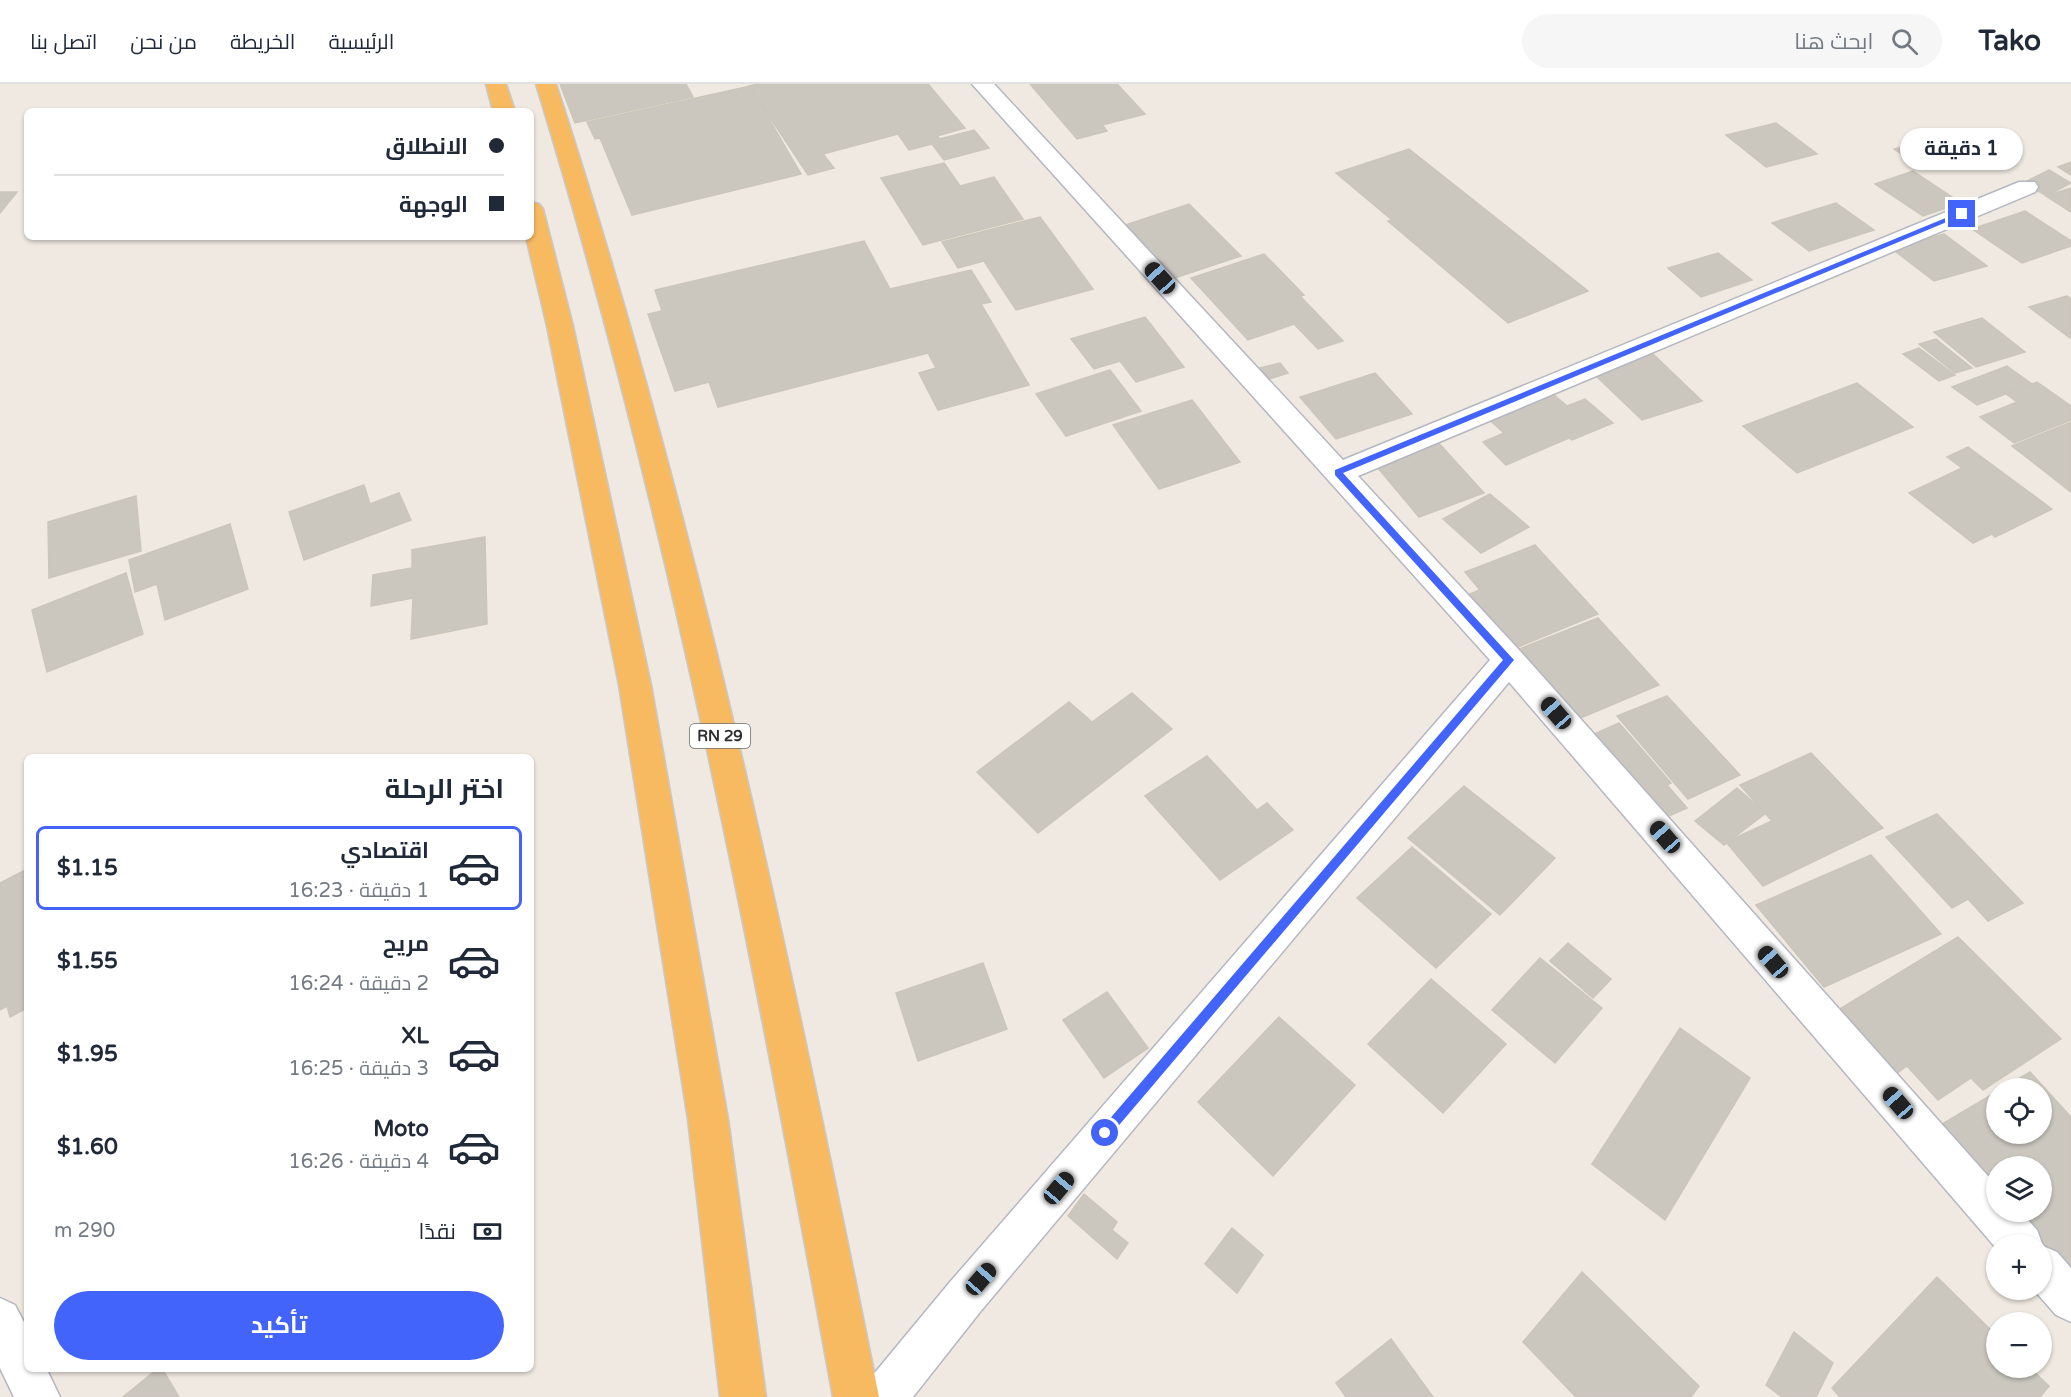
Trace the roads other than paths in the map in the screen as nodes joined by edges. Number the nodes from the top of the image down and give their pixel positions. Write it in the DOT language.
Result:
graph roads {
  1 [pos="496,84"];
  2 [pos="546,84"];
  3 [pos="982,84"];
  4 [pos="503,108"];
  5 [pos="2027,187"];
  6 [pos="534,221"];
  7 [pos="1338,472"];
  8 [pos="1509,660"];
  9 [pos="2012,1234"];
  10 [pos="2052,1278"];
  11 [pos="2071,1300"];
  12 [pos="0,1320"];
  13 [pos="24,1370"];
  14 [pos="25,1372"];
  15 [pos="37,1397"];
  16 [pos="743,1397"];
  17 [pos="856,1397"];
  18 [pos="884,1397"];
  1 -- 4 [label="highway"];
  2 -- 17 [label="highway, RN 29"];
  3 -- 7 [label="street"];
  5 -- 7 [label="street"];
  6 -- 16 [label="highway"];
  7 -- 8 [label="street"];
  8 -- 9 [label="street"];
  8 -- 18 [label="street"];
  10 -- 11 [label="street"];
  12 -- 13 [label="street"];
  14 -- 15 [label="street"];
}
